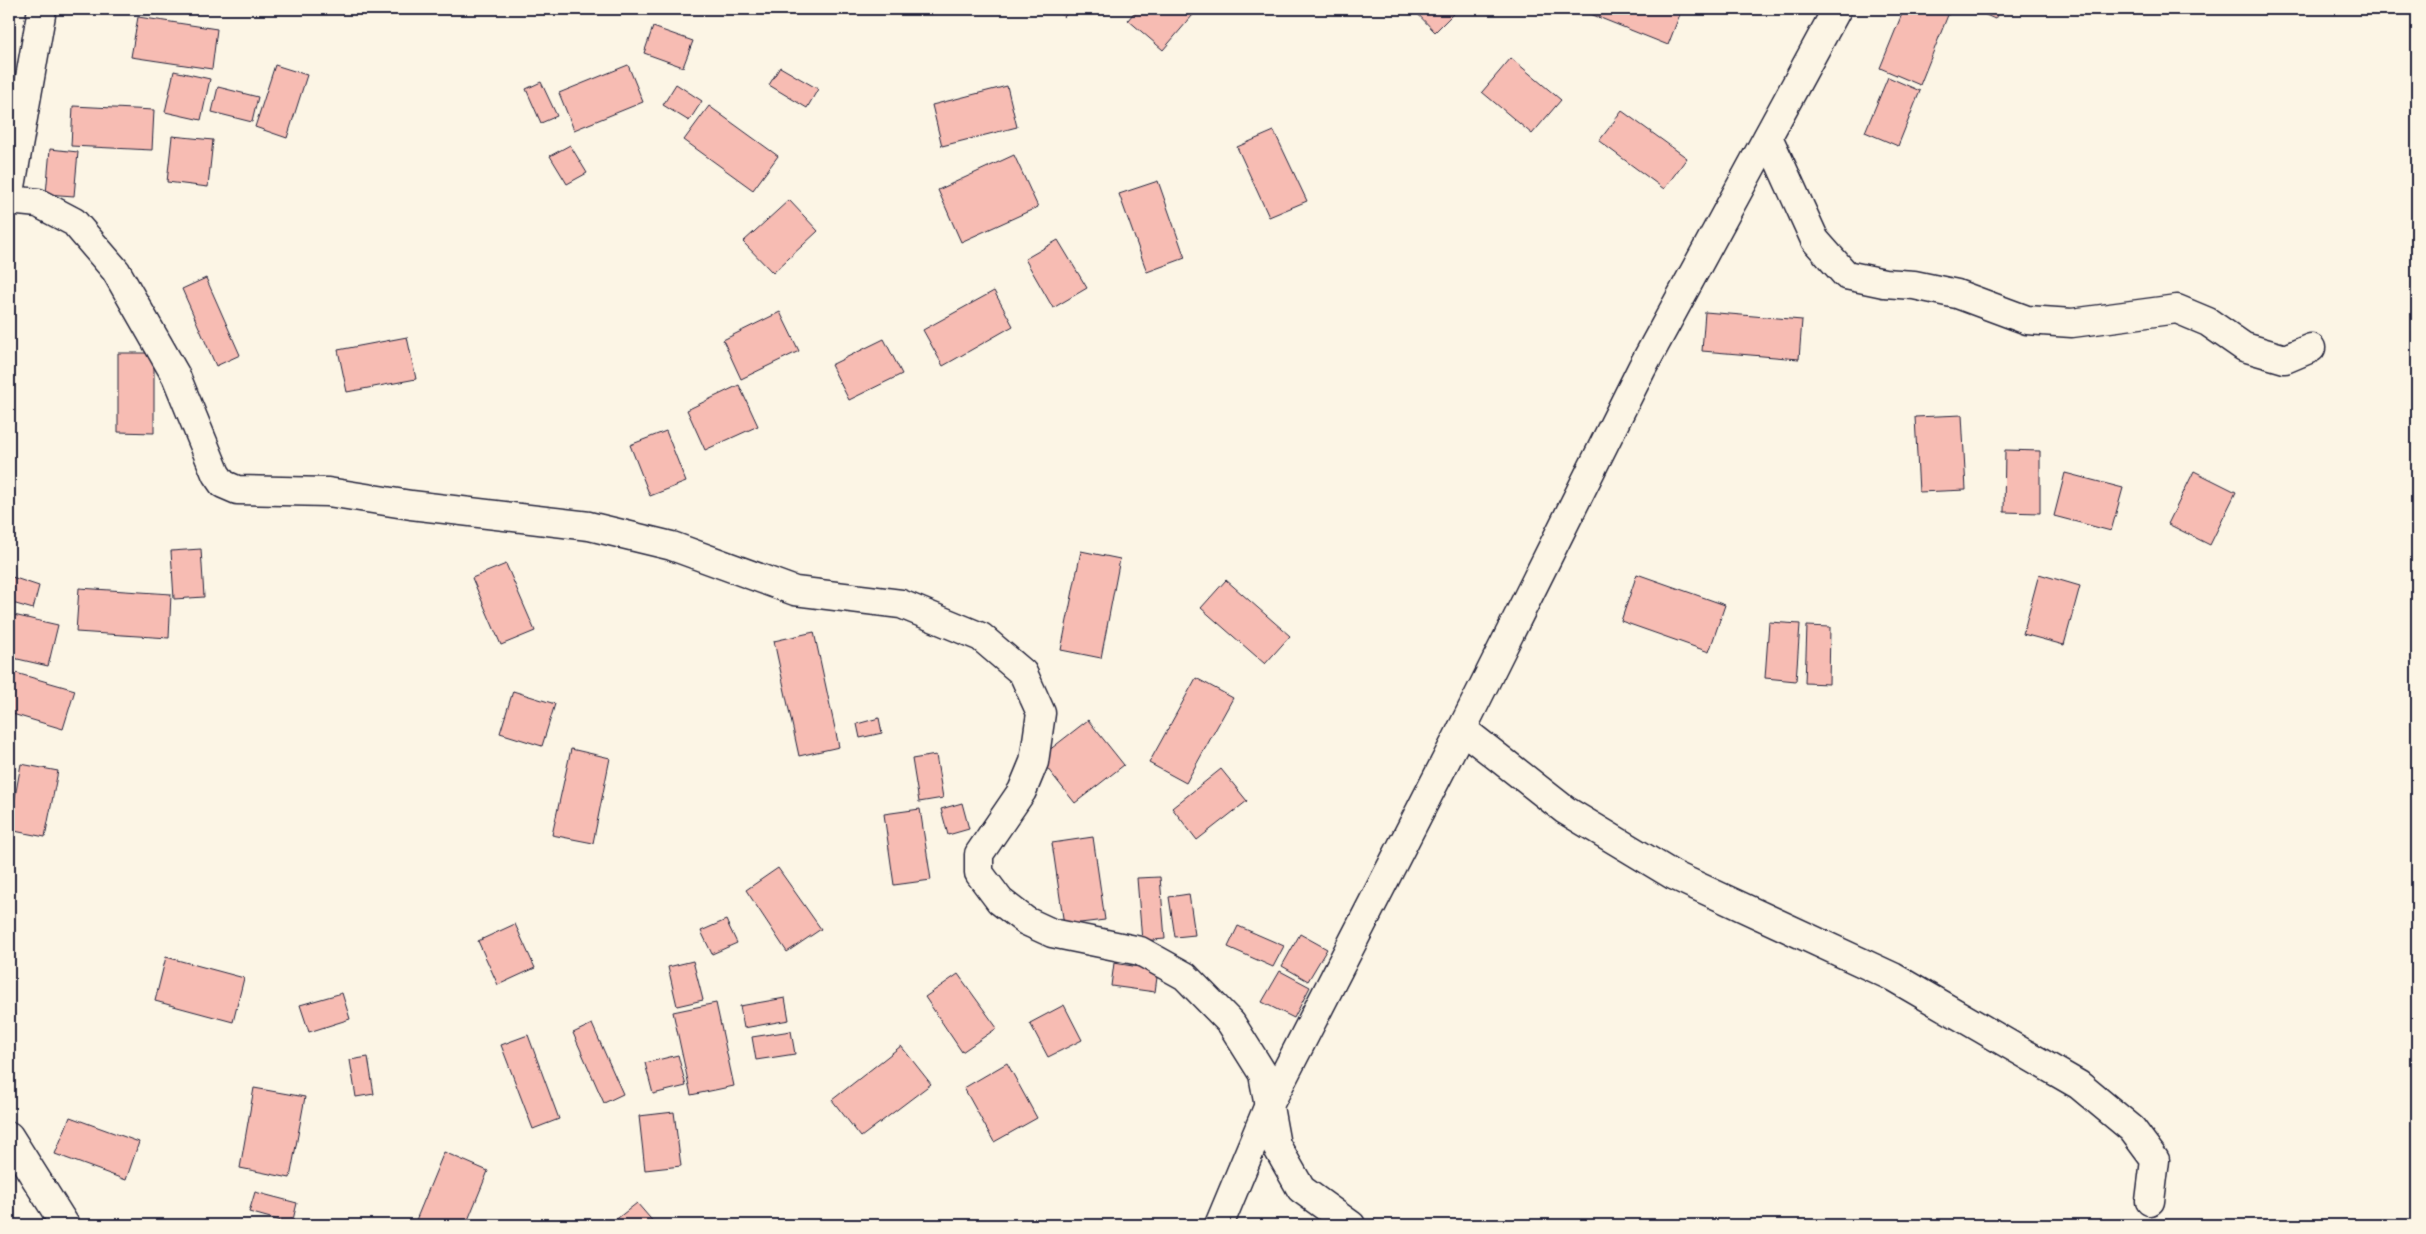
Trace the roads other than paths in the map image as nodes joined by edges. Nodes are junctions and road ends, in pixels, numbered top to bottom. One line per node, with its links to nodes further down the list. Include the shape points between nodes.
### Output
1 (42, 9): 4 (street)
2 (1837, 9): 3 (street)
3 (1768, 137): 5 (street, via 1814,240 1846,275 1957,294 2027,320 2072,323 2177,309 2208,322 2252,350 2285,359); 6 (street, via 1642,368)
4 (9, 199): 7 (street, via 38,203 74,222 116,272 176,376 216,474 224,484 237,490 328,492 589,526 672,546 795,591 901,604 980,637 1023,673 1041,713 1034,762 1022,791 979,854 979,873 1000,901 1026,921 1052,933 1140,951 1185,976 1231,1023 1262,1074)
5 (2311, 348)
6 (1462, 730): 7 (street); 9 (street, via 1565,810 1673,875 1893,977 2079,1085 2132,1129 2155,1160)
7 (1269, 1105): 11 (street); 12 (street, via 1276,1145 1301,1189)
8 (9, 1136): 10 (street)
9 (2150, 1201)
10 (65, 1225)
11 (1220, 1225)
12 (1351, 1225)

